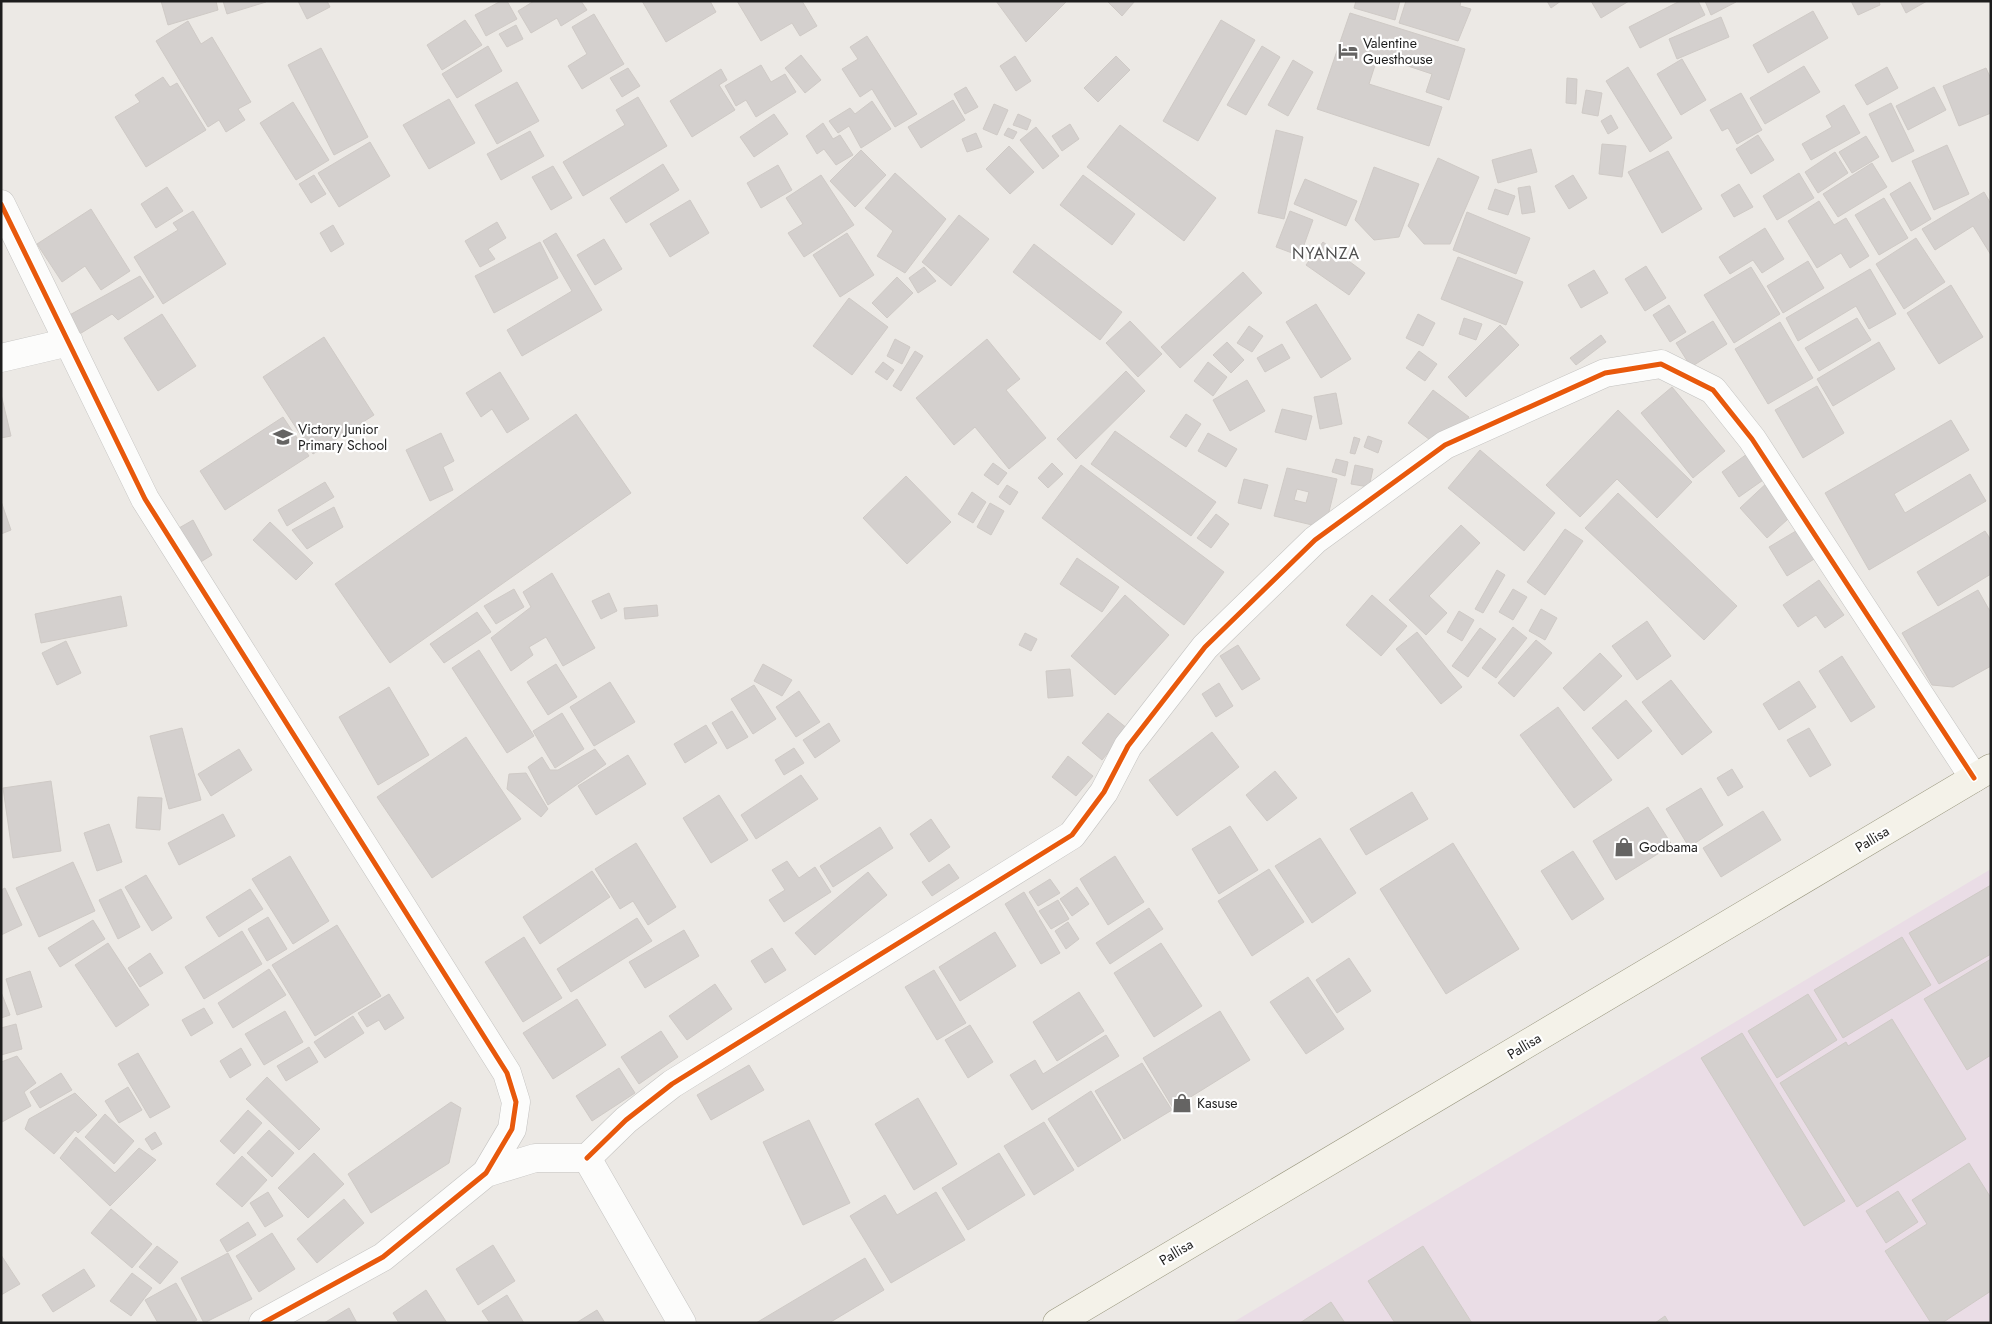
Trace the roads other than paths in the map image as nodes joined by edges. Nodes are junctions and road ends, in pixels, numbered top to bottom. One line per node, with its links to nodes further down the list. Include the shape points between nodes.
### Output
1 (1, 204): 2 (street)
2 (68, 342): 3 (street); 6 (street, via 145,499 507,1072 516,1102 512,1129)
3 (1, 358)
4 (1982, 773): 5 (street, via 1752,439 1713,390 1660,364 1605,373 1445,445 1315,540 1204,647 1128,746 1104,792 1072,835 672,1084 626,1120); 9 (main road, Pallisa)
5 (587, 1158): 6 (street, via 535,1158); 8 (street)
6 (486, 1173): 7 (street, via 383,1257)
7 (263, 1323)
8 (682, 1323)
9 (1057, 1323)

